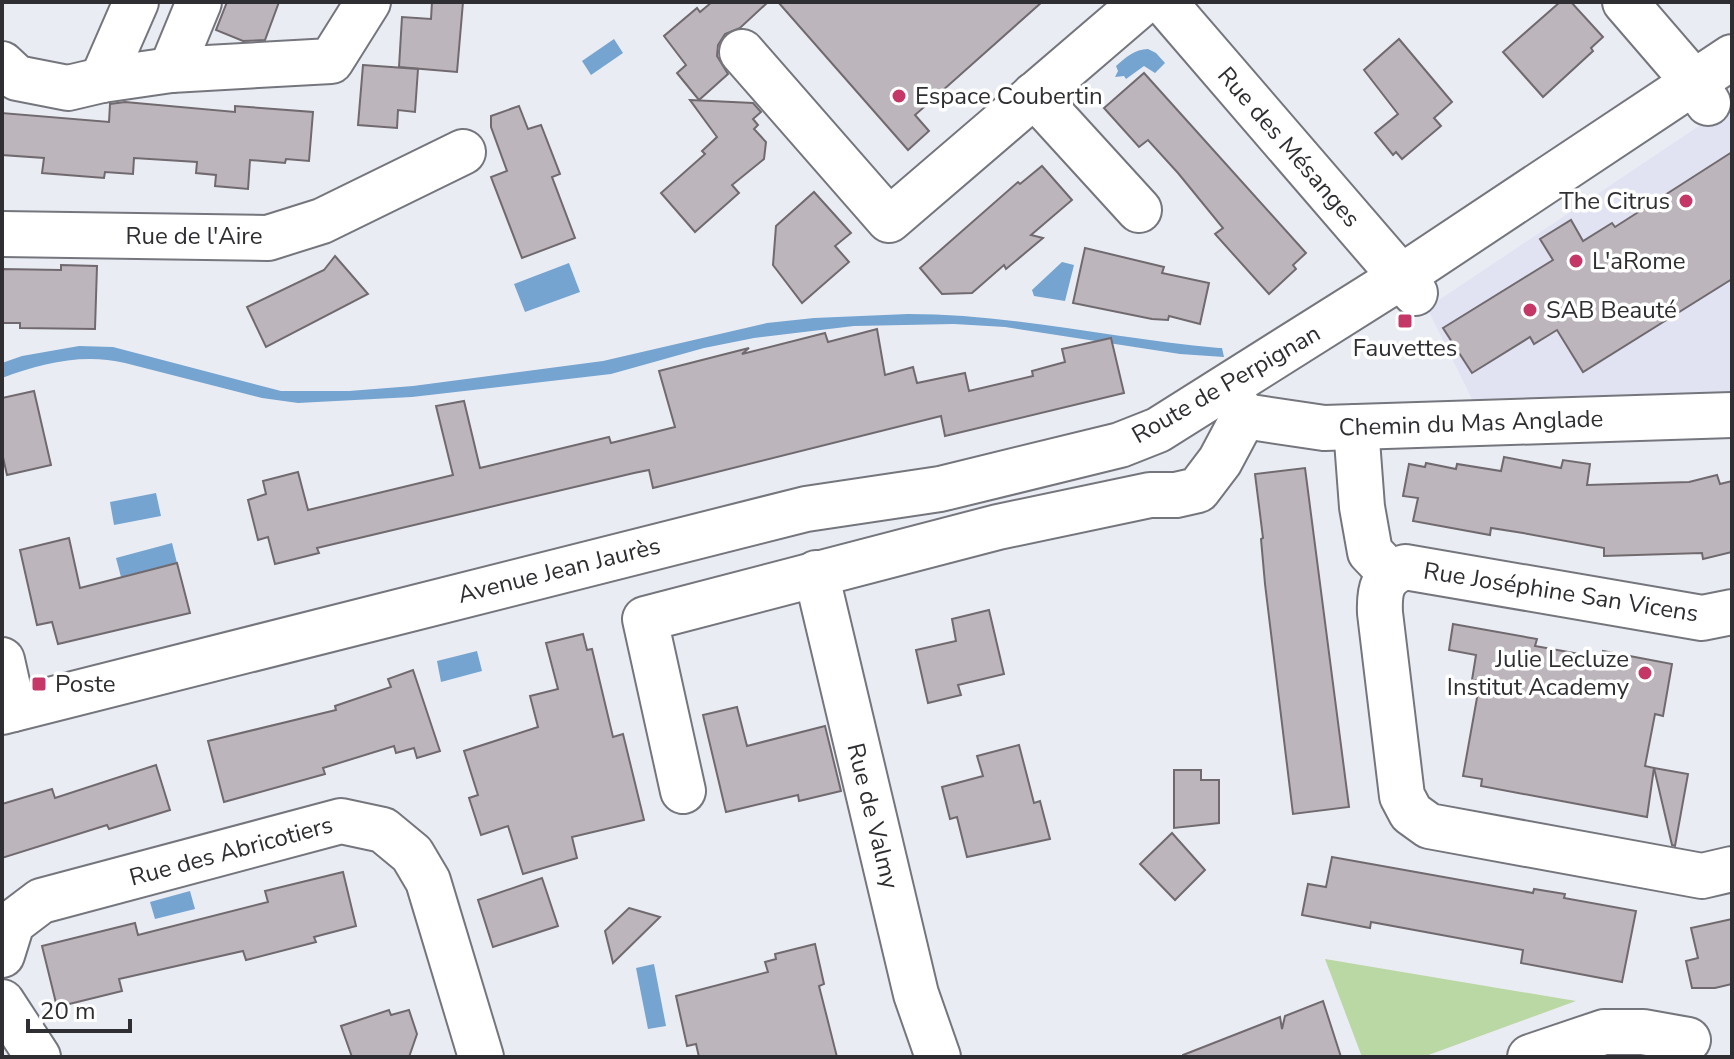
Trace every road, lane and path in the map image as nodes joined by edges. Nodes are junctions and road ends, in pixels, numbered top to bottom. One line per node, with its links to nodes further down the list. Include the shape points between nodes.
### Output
1 (136, 2): 11 (street)
2 (199, 2): 10 (street)
3 (368, 2): 10 (street, via 331,61)
4 (1143, 2): 13 (street)
5 (1164, 2): 17 (street, Rue des Mésanges)
6 (1625, 2): 12 (street)
7 (742, 52): 13 (street, via 889,220)
8 (1732, 57): 12 (street, Route de Perpignan)
9 (2, 64): 11 (street, via 17,78 68,88)
10 (171, 70): 11 (street)
11 (102, 80)
12 (1711, 90): 17 (street, Route de Perpignan)
13 (1034, 95): 15 (street)
14 (463, 152): 16 (street, Rue de l'Aire, via 322,221 268,238)
15 (1139, 210)
16 (2, 234)
17 (1408, 285): 18 (street, Route de Perpignan)
18 (1235, 402): 20 (street, Chemin du Mas Anglade, via 1324,428); 21 (street, Route de Perpignan); 22 (street, via 1220,461 1198,490 1028,520)
19 (1732, 415): 20 (street, Chemin du Mas Anglade)
20 (1356, 427): 23 (street, Rue Joséphine San Vicens, via 1370,552)
21 (1120, 445): 26 (street, Avenue Jean Jaurès, via 940,489 806,509)
22 (816, 573): 27 (street, via 645,619); 34 (street, Rue de Valmy, via 916,994)
23 (1390, 573): 24 (street, Rue Joséphine San Vicens, via 1405,567 1702,618); 28 (street, Rue Joséphine San Vicens, via 1380,593 1380,613 1402,796 1411,813 1429,826 1673,871 1702,876)
24 (1732, 612)
25 (2, 660): 26 (street)
26 (8, 710)
27 (683, 791)
28 (1732, 869)
29 (2, 955): 33 (street, Rue des Abricotiers, via 12,923 41,901 341,821 383,830 412,854 428,881)
30 (2, 1002): 32 (street)
31 (1688, 1040): 35 (street, via 1604,1032)
32 (38, 1057)
33 (481, 1057)
34 (938, 1057)
35 (1530, 1057)

